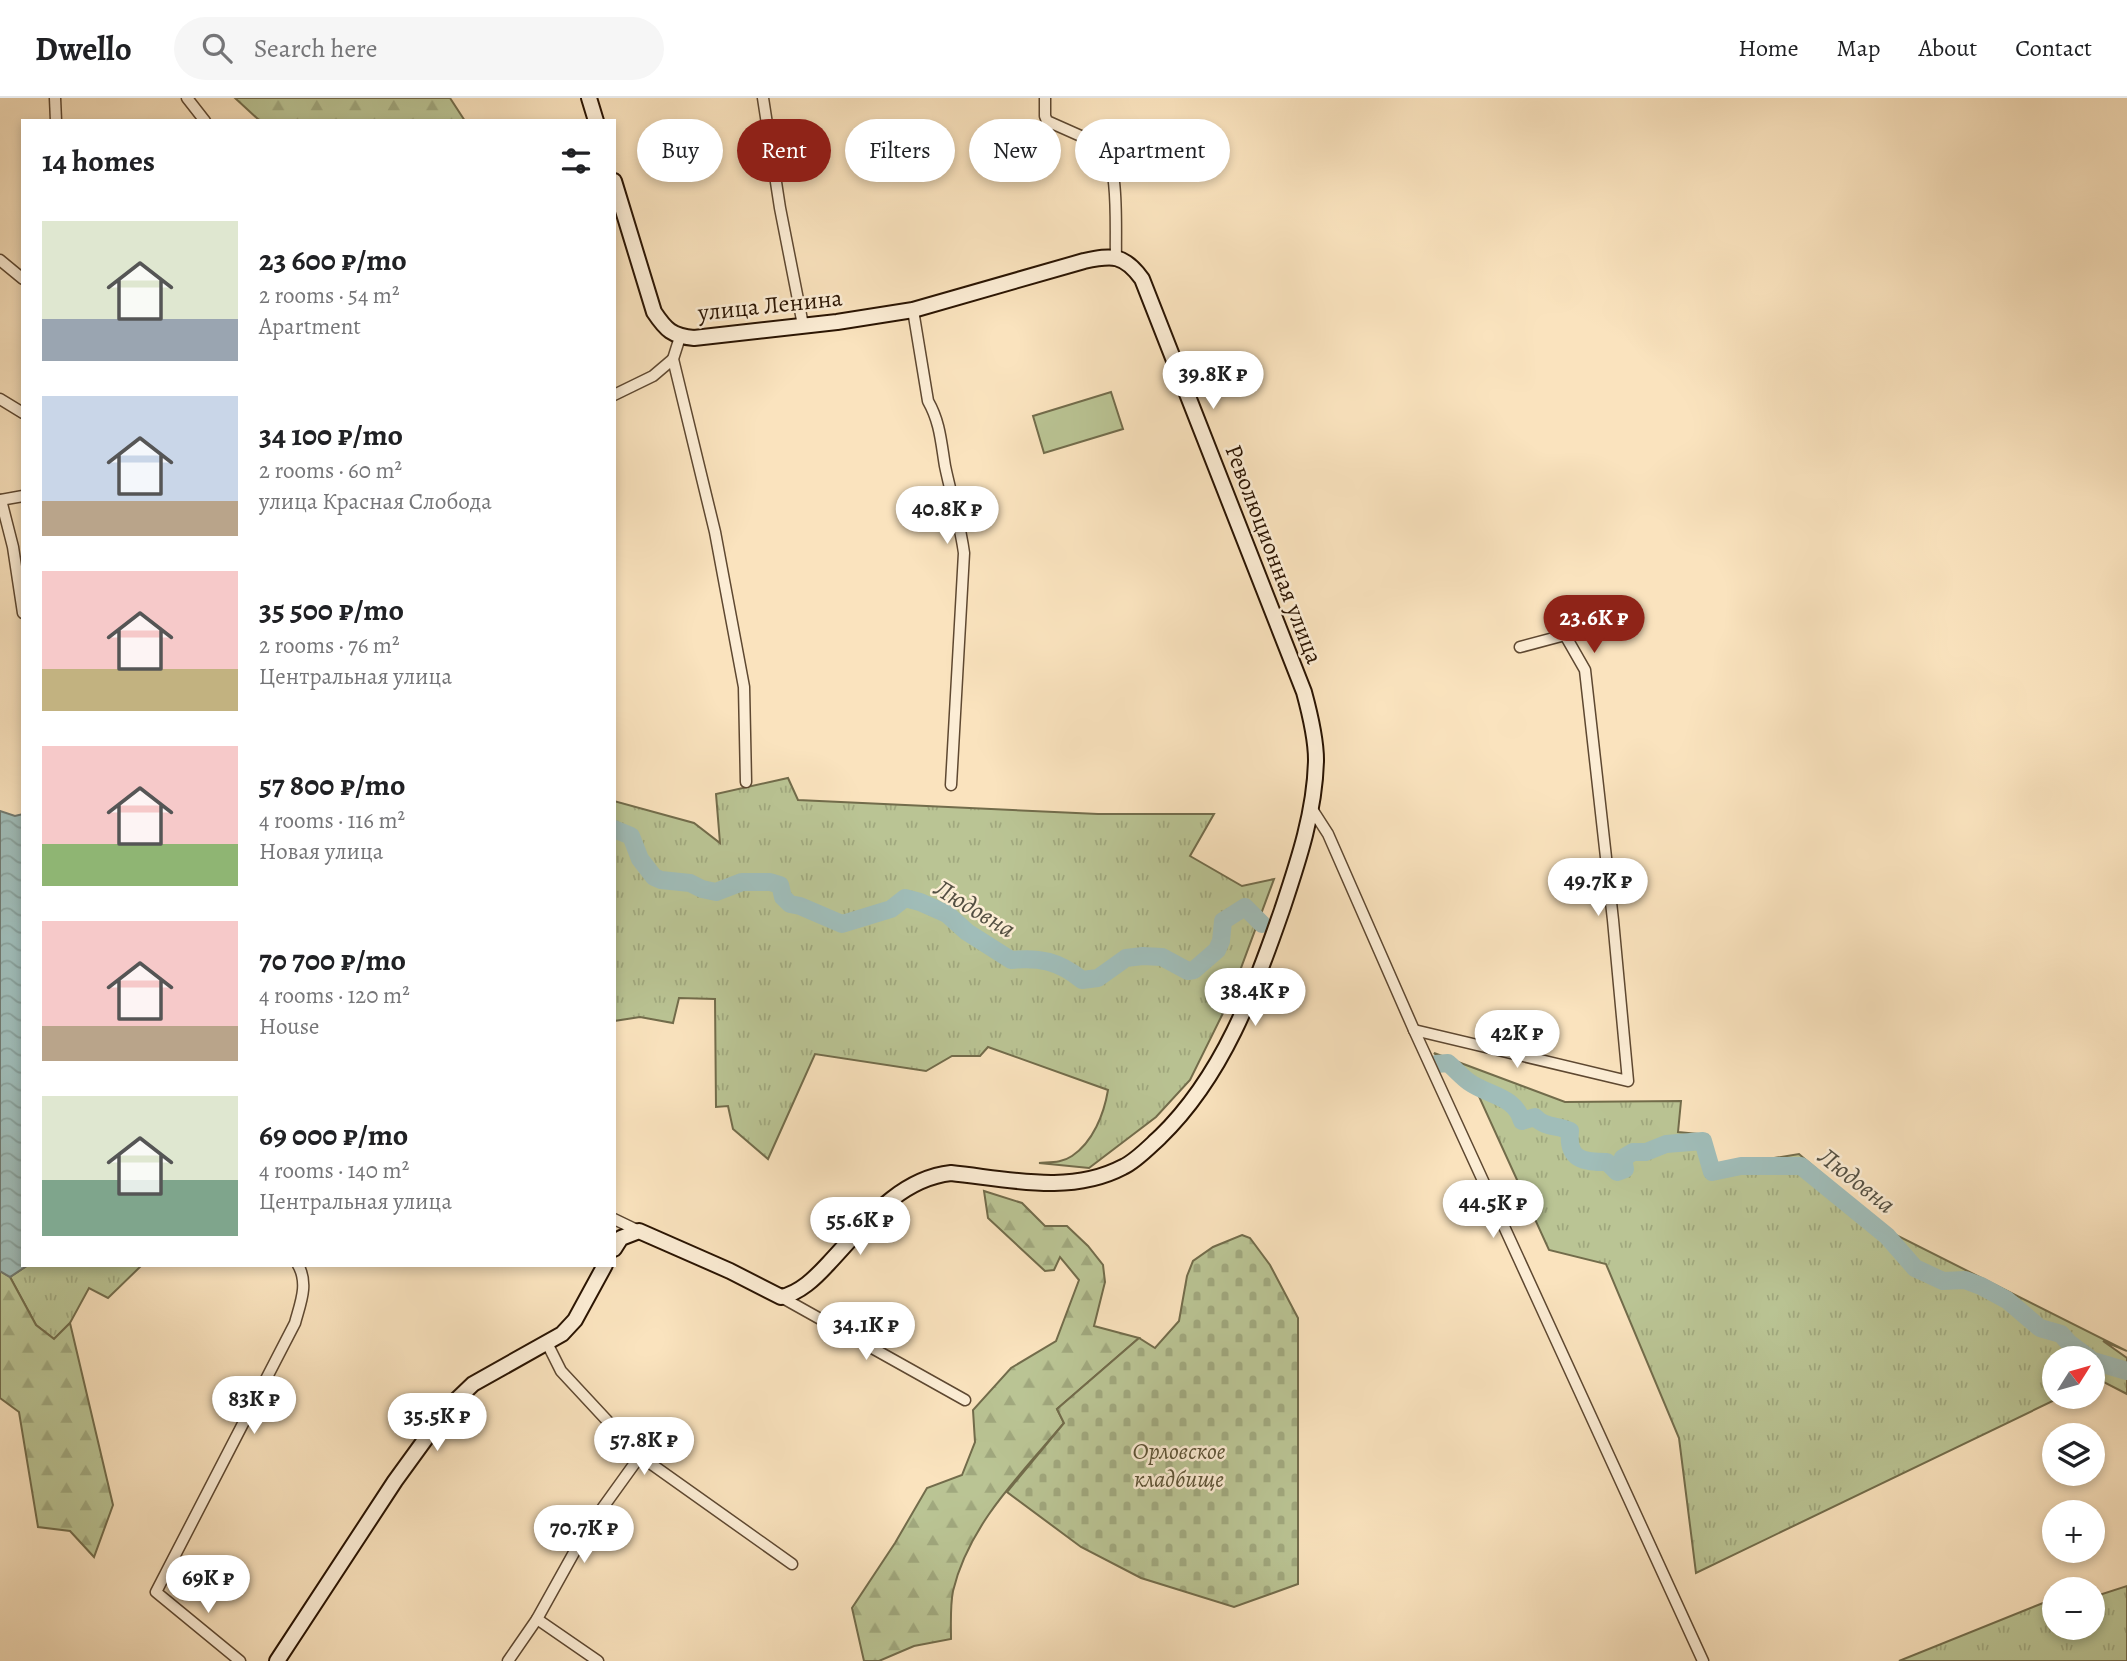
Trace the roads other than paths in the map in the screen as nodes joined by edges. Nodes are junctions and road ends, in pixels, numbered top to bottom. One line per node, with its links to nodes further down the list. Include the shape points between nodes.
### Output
1 (55, 98): 6 (street)
2 (187, 98): 7 (street)
3 (589, 98): 8 (main road)
4 (763, 98): 14 (street)
5 (1045, 98): 10 (street, via 1047,121 1106,149 1112,173)
6 (56, 119)
7 (203, 119)
8 (595, 119)
9 (616, 188): 15 (main road, улица Ленина, via 654,312 664,328)
10 (1116, 257): 13 (main road, via 1084,261); 26 (main road, Революционная улица, via 1142,279 1304,692 1316,760)
11 (0, 260): 12 (street)
12 (21, 277)
13 (913, 310): 14 (main road, улица Ленина); 25 (street, via 928,401 942,437 964,553)
14 (803, 325): 15 (main road, улица Ленина)
15 (680, 337): 16 (street)
16 (673, 359): 17 (street, via 653,376); 24 (street, via 715,532 744,687)
17 (616, 394)
18 (0, 399): 19 (street)
19 (21, 412)
20 (21, 496): 21 (street)
21 (1, 500): 22 (street)
22 (21, 600)
23 (1520, 647): 27 (street, via 1565,635 1585,670 1628,1081)
24 (746, 782)
25 (951, 785)
26 (1310, 806): 27 (street, via 1328,834); 33 (main road, Революционная улица, via 1291,883 1243,1012 1194,1099 1152,1144 1125,1167 1096,1178 1058,1184 935,1175 889,1201 821,1272 800,1290)
27 (1413, 1030): 43 (street)
28 (616, 1220): 29 (street)
29 (639, 1231): 30 (main road, via 621,1238); 33 (main road)
30 (616, 1246)
31 (303, 1267): 39 (street, via 304,1290 295,1323 156,1592)
32 (604, 1267): 34 (main road, via 575,1320)
33 (780, 1297): 35 (street)
34 (547, 1342): 36 (street, via 561,1371); 40 (main road, via 473,1384 448,1408)
35 (965, 1400)
36 (640, 1456): 37 (street); 38 (street, via 586,1531)
37 (792, 1564)
38 (537, 1619): 41 (street); 42 (street)
39 (240, 1661)
40 (277, 1661)
41 (508, 1661)
42 (598, 1661)
43 (1703, 1661)

